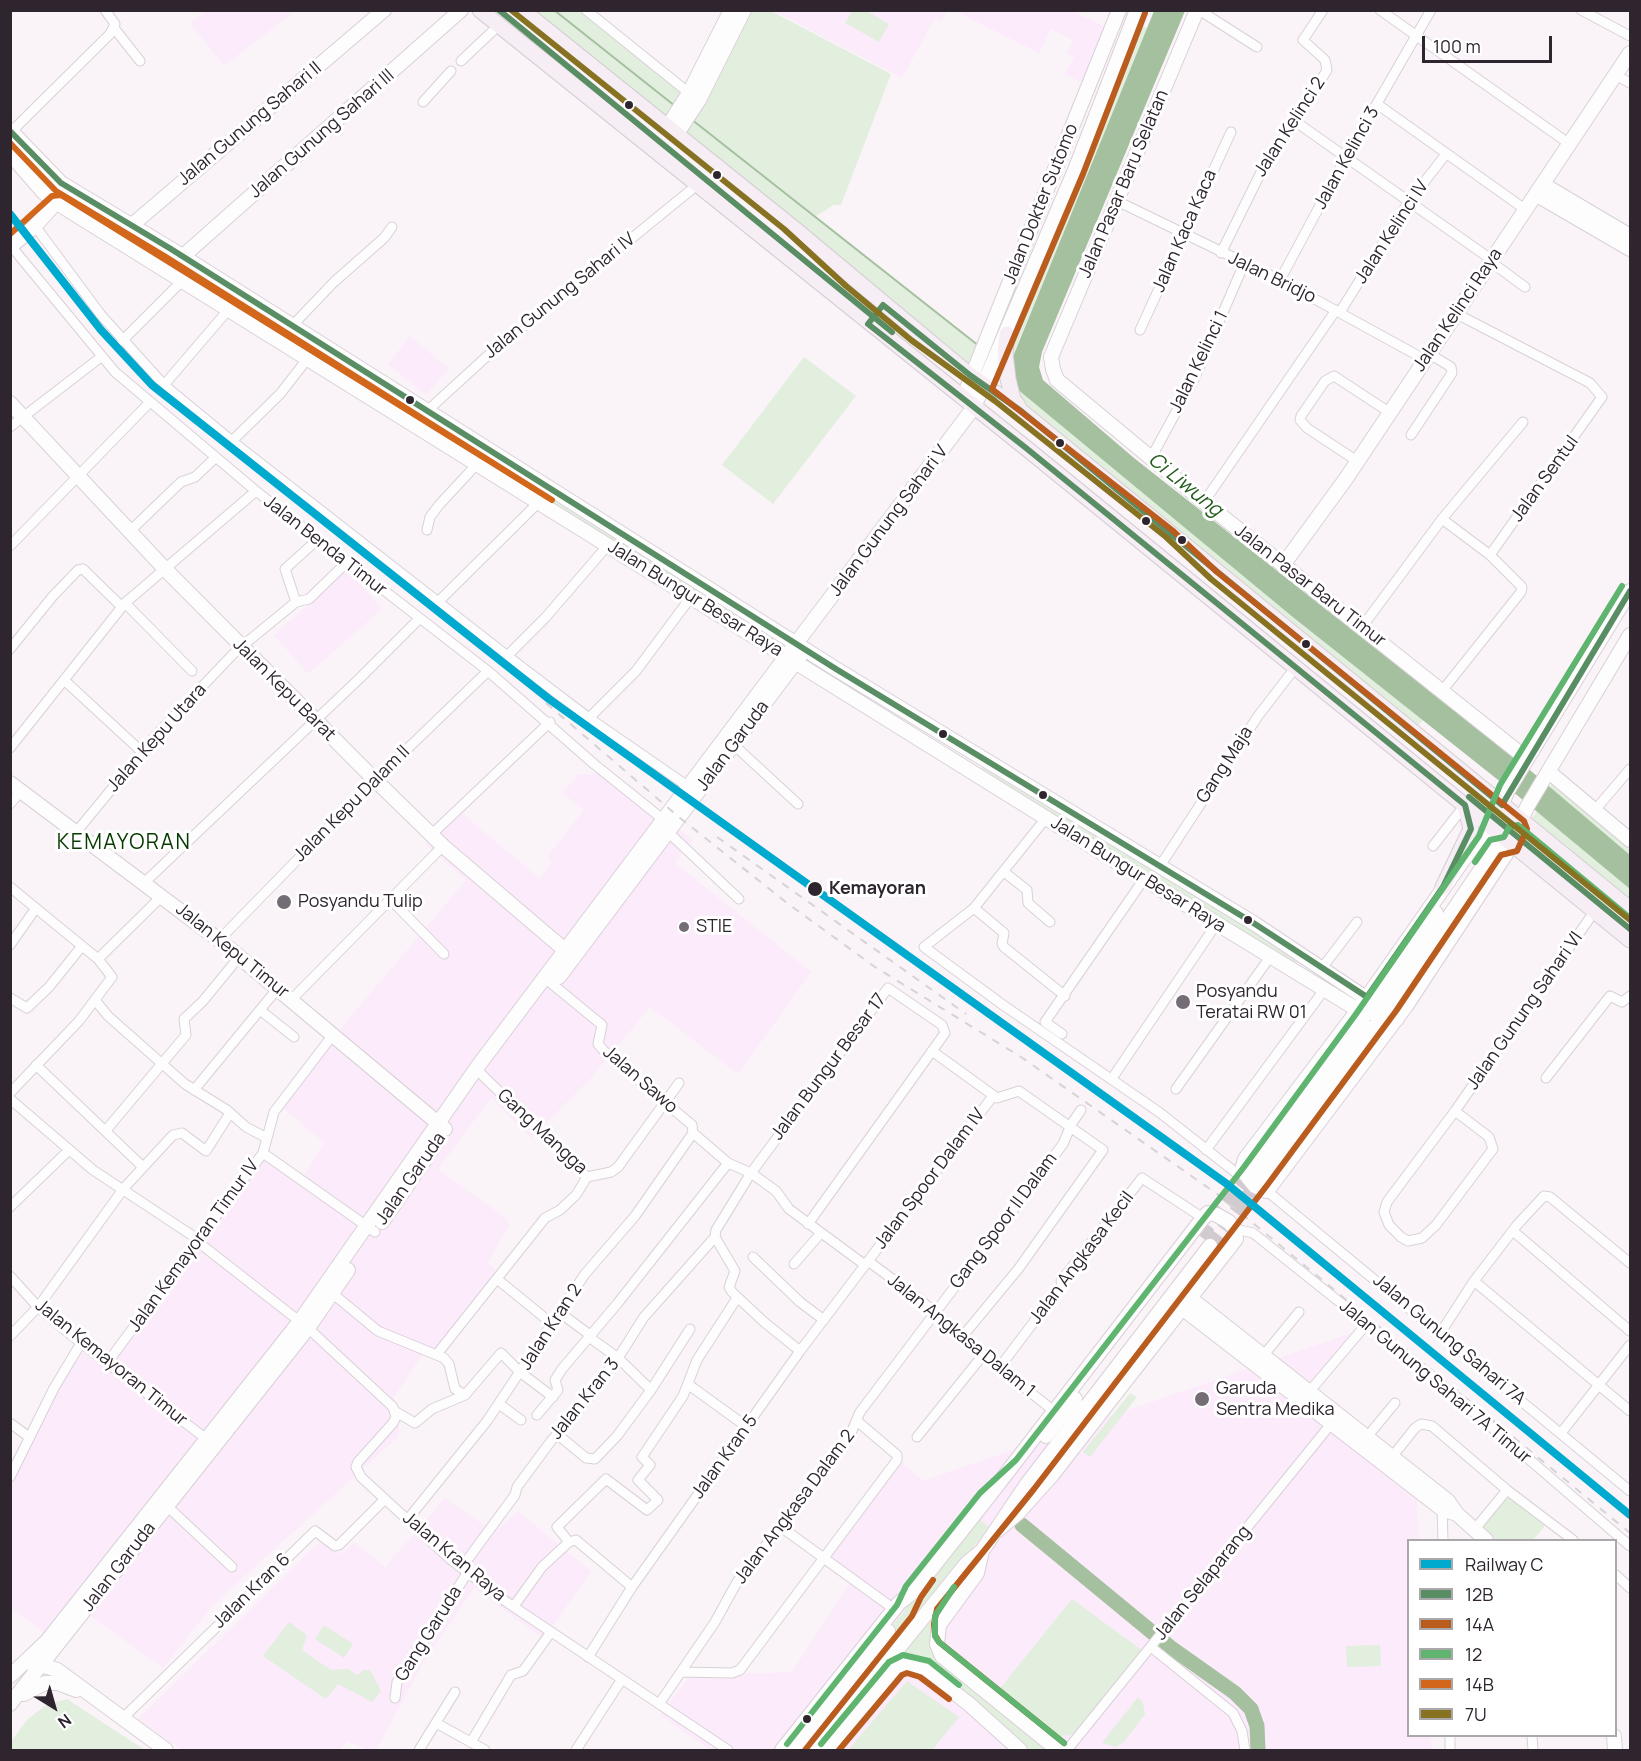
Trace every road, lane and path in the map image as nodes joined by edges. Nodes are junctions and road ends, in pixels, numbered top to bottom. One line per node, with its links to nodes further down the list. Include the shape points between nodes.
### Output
1 (384, 10): 46 (main road, Jalan Gunung Sahari II)
2 (461, 10): 55 (main road, Jalan Gunung Sahari III)
3 (480, 10): 16 (main road)
4 (522, 10): 31 (main road)
5 (586, 10): 27 (street)
6 (730, 10): 27 (main road)
7 (744, 10): 27 (main road)
8 (1119, 10): 59 (main road, Jalan Dokter Sutomo)
9 (1137, 10): 61 (main road, Jalan Dokter Sutomo)
10 (1198, 10): 20 (street); 41 (main road, Jalan Pasar Baru Selatan)
11 (1323, 10): 30 (street, Jalan Kelinci 2, via 1303,40 1325,60 1327,70)
12 (1380, 10): 18 (street)
13 (1431, 10): 18 (street, Jalan Kelinci 3)
14 (1581, 10): 19 (street)
15 (106, 12): 17 (street, via 114,21)
16 (499, 25): 23 (street); 38 (main road)
17 (114, 28): 22 (street); 32 (street)
18 (1419, 35): 29 (street, Jalan Kelinci 3); 34 (street)
19 (1630, 36)
20 (1257, 48)
21 (1630, 53): 25 (main road, Jalan Kelinci Raya)
22 (140, 61)
23 (461, 61)
24 (451, 71): 28 (street)
25 (1616, 75): 26 (street); 34 (main road, Jalan Kelinci Raya)
26 (1630, 83)
27 (689, 101): 31 (main road)
28 (423, 102)
29 (1377, 104): 36 (street); 37 (street, Jalan Kelinci 3)
30 (1296, 122): 37 (street); 54 (street, Jalan Kelinci 2, via 1269,156)
31 (674, 127): 64 (main road)
32 (11, 131): 39 (main road, Jalan Bungur Besar Raya, via 49,174)
33 (1231, 132): 49 (street, Jalan Kaca Kaca)
34 (1571, 145): 40 (main road, Jalan Kelinci Raya)
35 (10, 154): 42 (main road, Jalan Bungur Besar Raya)
36 (1446, 154): 43 (street, Jalan Kelinci IV); 44 (street)
37 (1346, 157): 43 (street); 60 (street, Jalan Kelinci 3)
38 (697, 185): 68 (main road); 83 (street, Jalan Gunung Sahari IV, via 485,358)
39 (68, 187): 42 (main road); 46 (main road, Jalan Bungur Besar Raya)
40 (1540, 190): 44 (main road, Jalan Kelinci Raya); 45 (main road)
41 (1117, 201): 49 (street, Jalan Bridjo); 75 (main road, Jalan Pasar Baru Selatan)
42 (57, 203): 47 (main road); 51 (main road, Jalan Bungur Besar Raya)
43 (1408, 203): 56 (street); 66 (street, Jalan Kelinci IV)
44 (1526, 210): 56 (main road, Jalan Kelinci Raya)
45 (1594, 221): 50 (main road); 53 (main road)
46 (131, 224): 51 (main road, Jalan Gunung Sahari II); 55 (main road, Jalan Bungur Besar Raya)
47 (35, 226): 52 (main road); 72 (street)
48 (392, 227): 69 (street)
49 (1183, 233): 54 (street, Jalan Bridjo); 70 (street, Jalan Kaca Kaca, via 1183,241)
50 (1630, 236)
51 (118, 240): 58 (main road, Jalan Bungur Besar Raya)
52 (11, 246): 74 (street, Jalan Benda Timur)
53 (1630, 249)
54 (1221, 253): 57 (street, Jalan Bridjo)
55 (178, 254): 58 (main road); 63 (main road, via 181,272); 69 (main road, Jalan Bungur Besar Raya)
56 (1491, 261): 62 (street); 67 (main road, Jalan Kelinci Raya)
57 (1244, 264): 60 (street, Jalan Bridjo); 92 (street, Jalan Kelinci 1, via 1195,377)
58 (171, 275): 63 (main road, Jalan Bungur Besar Raya); 72 (street)
59 (1012, 276): 61 (main road); 77 (main road, Jalan Dokter Sutomo)
60 (1280, 279): 66 (street, Jalan Bridjo)
61 (1028, 283): 71 (main road, Jalan Dokter Sutomo)
62 (1525, 287)
63 (200, 292): 65 (main road, Jalan Bungur Besar Raya)
64 (884, 305): 68 (main road); 77 (main road)
65 (229, 309): 76 (main road, Jalan Bungur Besar Raya); 78 (street)
66 (1338, 311): 73 (street, Jalan Bridjo); 98 (street, Jalan Kelinci IV)
67 (1455, 313): 73 (main road, Jalan Kelinci Raya); 105 (street, Jalan Sentul, via 1590,383 1602,397)
68 (868, 324): 81 (main road)
69 (292, 326): 83 (main road, Jalan Bungur Besar Raya)
70 (1140, 330)
71 (1006, 337): 79 (main road, Jalan Dokter Sutomo); 84 (main road, via 1008,379)
72 (122, 341): 78 (street)
73 (1426, 356): 85 (main road, Jalan Kelinci Raya); 89 (street, Jalan Bridjo, via 1451,368 1452,373)
74 (101, 357): 80 (street, Jalan Benda Timur); 86 (street)
75 (1052, 357): 92 (main road, Jalan Pasar Baru Timur, via 1058,380)
76 (308, 358): 90 (street, via 280,394); 94 (main road, Jalan Bungur Besar Raya)
77 (971, 376): 79 (main road); 81 (main road, Jalan Dokter Sutomo)
78 (164, 385): 90 (street)
79 (985, 385): 81 (main road, Jalan Dokter Sutomo); 84 (main road)
80 (150, 402): 91 (street, Jalan Benda Timur); 95 (street)
81 (969, 402): 120 (main road, Jalan Gunung Sahari V); 126 (main road)
82 (10, 403): 86 (main road, Jalan Kepu Barat)
83 (427, 411): 110 (main road, Jalan Bungur Besar Raya)
84 (1021, 411): 150 (main road)
85 (1389, 412): 93 (main road, Jalan Kelinci Raya); 93 (street, via 1334,376 1325,381 1301,416 1307,428)
86 (22, 417): 88 (street); 95 (main road, Jalan Kepu Barat)
87 (1522, 422): 99 (street)
88 (10, 427)
89 (1411, 435)
90 (232, 441): 112 (street)
91 (215, 458): 96 (street, Jalan Benda Timur); 101 (street, via 195,477 182,482)
92 (1151, 458): 98 (main road, Jalan Pasar Baru Timur)
93 (1357, 461): 107 (main road, Jalan Kelinci Raya)
94 (477, 464): 97 (main road, Jalan Bungur Besar Raya); 100 (street, via 430,517)
95 (79, 476): 101 (main road, Jalan Kepu Barat); 104 (street)
96 (256, 491): 102 (street, Jalan Benda Timur); 108 (street)
97 (539, 502): 103 (main road, Jalan Bungur Besar Raya); 112 (street)
98 (1204, 502): 107 (main road, Jalan Pasar Baru Timur)
99 (1442, 519): 105 (street); 118 (street)
100 (427, 530)
101 (130, 531): 108 (main road, Jalan Kepu Barat)
102 (317, 540): 106 (street, Jalan Benda Timur); 113 (street, via 286,568)
103 (608, 545): 111 (main road, Jalan Bungur Besar Raya); 124 (street)
104 (10, 546)
105 (1490, 555): 133 (street, via 1520,583 1521,592)
106 (346, 563): 113 (street, Jalan Kepu Utara, via 309,599); 116 (street, Jalan Benda Timur)
107 (1283, 565): 118 (main road, Jalan Pasar Baru Timur)
108 (164, 568): 114 (street); 121 (main road, Jalan Kepu Barat)
109 (1630, 591): 117 (main road)
110 (721, 596): 115 (main road); 120 (main road, Jalan Bungur Besar Raya)
111 (691, 597): 115 (main road, Jalan Bungur Besar Raya); 135 (street, via 636,671)
112 (439, 601): 124 (street)
113 (296, 602): 121 (street, Jalan Kepu Utara)
114 (124, 605): 122 (street, via 83,569 78,570); 127 (street); 130 (street)
115 (711, 609): 125 (main road, Jalan Bungur Besar Raya)
116 (419, 619): 128 (street, Jalan Benda Timur); 136 (street)
117 (1612, 623): 123 (main road, via 1615,631 1605,652 1614,659); 131 (main road)
118 (1362, 627): 133 (main road, Jalan Pasar Baru Timur)
119 (1630, 635): 123 (main road)
120 (801, 642): 125 (main road, Jalan Garuda); 132 (main road, Jalan Bungur Besar Raya)
121 (241, 648): 136 (main road, Jalan Kepu Barat); 140 (street, Jalan Kepu Utara)
122 (10, 649)
123 (1619, 655): 129 (main road)
124 (507, 656): 135 (street)
125 (791, 659): 134 (main road, Jalan Bungur Besar Raya); 138 (main road, Jalan Garuda); 146 (main road, Jalan Garuda)
126 (1295, 668): 149 (main road); 162 (street, Gang Maja, via 1258,716)
127 (192, 671)
128 (488, 671): 137 (street, Jalan Benda Timur); 144 (street, Jalan Kepu Dalam II)
129 (1606, 675): 131 (main road, via 1606,669 1599,663); 143 (main road)
130 (64, 680): 139 (street); 140 (street)
131 (1576, 682): 141 (main road)
132 (869, 688): 134 (main road); 162 (main road, Jalan Bungur Besar Raya)
133 (1442, 691): 141 (main road, Jalan Pasar Baru Timur)
134 (861, 703): 152 (main road, Jalan Bungur Besar Raya)
135 (588, 718): 146 (street)
136 (315, 721): 144 (main road, Jalan Kepu Barat); 165 (street)
137 (550, 722): 154 (street, Jalan Benda Timur); 157 (street)
138 (734, 745): 148 (street); 154 (main road, Jalan Garuda)
139 (10, 748)
140 (142, 752): 156 (street, Jalan Kepu Utara)
141 (1526, 761): 150 (main road)
142 (1630, 769): 151 (street)
143 (1547, 776): 151 (main road); 153 (main road)
144 (375, 780): 157 (main road, Jalan Kepu Barat); 178 (street, Jalan Kepu Dalam II)
145 (16, 787): 147 (street); 156 (main road, Jalan Kepu Timur)
146 (689, 787): 154 (main road, Jalan Garuda)
147 (10, 804)
148 (798, 804)
149 (1465, 805): 155 (main road); 161 (street); 167 (main road, via 1471,829)
150 (1502, 805): 153 (main road); 155 (main road)
151 (1595, 810): 158 (main road)
152 (1046, 818): 163 (street); 164 (main road, Jalan Bungur Besar Raya)
153 (1521, 821): 159 (main road); 173 (main road)
154 (667, 827): 170 (street, Jalan Benda Timur); 183 (main road, Jalan Garuda)
155 (1490, 830): 159 (main road); 167 (main road, via 1481,836); 198 (main road)
156 (77, 831): 165 (main road, Jalan Kepu Timur)
157 (431, 835): 160 (main road, Jalan Kepu Barat)
158 (1629, 835)
159 (1510, 844): 174 (main road); 198 (main road, via 1496,847); 201 (main road)
160 (443, 846): 169 (street); 183 (main road, Jalan Kepu Barat)
161 (1433, 846)
162 (1160, 866): 186 (main road, Jalan Bungur Besar Raya)
163 (1004, 872): 172 (street); 175 (street, via 1027,890 1028,903)
164 (1144, 879): 177 (main road, Jalan Bungur Besar Raya); 193 (street)
165 (145, 882): 168 (main road, Jalan Kepu Timur)
166 (10, 887): 171 (street)
167 (1443, 887): 198 (main road)
168 (162, 896): 178 (main road, Jalan Kepu Timur); 187 (street)
169 (390, 899): 182 (street); 195 (street)
170 (739, 899)
171 (36, 908): 180 (street); 181 (street)
172 (974, 908): 193 (street, via 1004,933 1004,947); 226 (street, via 924,947 1159,1112)
173 (1630, 909)
174 (1594, 912): 179 (main road); 219 (street, Jalan Gunung Sahari VI)
175 (1050, 922)
176 (1357, 922): 188 (street)
177 (1217, 923): 185 (main road, Jalan Bungur Besar Raya); 209 (street)
178 (219, 940): 184 (main road, Jalan Kepu Timur)
179 (1630, 940)
180 (10, 945)
181 (82, 946): 187 (street); 196 (street, via 27,1008)
182 (444, 954)
183 (570, 955): 190 (main road, Jalan Garuda)
184 (239, 957): 191 (main road, Jalan Kepu Timur); 206 (street, via 184,1019 186,1035)
185 (1270, 957): 189 (main road, Jalan Bungur Besar Raya); 212 (street)
186 (1307, 958): 188 (main road, Jalan Bungur Besar Raya); 189 (main road)
187 (98, 959): 197 (street, via 113,975)
188 (1322, 968): 198 (main road, Jalan Bungur Besar Raya)
189 (1297, 973): 192 (main road, Jalan Bungur Besar Raya)
190 (550, 981): 208 (main road, Jalan Garuda); 217 (street, Jalan Sawo, via 602,1025 598,1044 604,1051)
191 (278, 988): 195 (main road, Jalan Kepu Timur); 199 (street)
192 (1324, 990): 200 (main road, Jalan Bungur Besar Raya); 226 (street)
193 (1065, 996): 202 (street, via 1045,1022)
194 (1630, 996): 210 (street, via 1622,1002 1611,996)
195 (292, 999): 203 (main road, Jalan Kepu Timur)
196 (11, 1000)
197 (95, 1000): 206 (street); 207 (street)
198 (1378, 1000): 200 (main road); 201 (main road, Jalan Bungur Besar Raya)
199 (260, 1010): 204 (street); 213 (street)
200 (1365, 1019): 201 (main road, Jalan Bungur Besar Raya, via 1368,1010); 233 (main road)
201 (1394, 1022): 233 (main road)
202 (1062, 1034)
203 (332, 1036): 221 (main road, Jalan Kepu Timur); 225 (street, Jalan Kemayoran Timur IV, via 274,1112)
204 (294, 1037)
205 (933, 1051): 215 (street); 231 (street, Jalan Bungur Besar 17, via 945,1033 942,1025 888,988); 237 (street, Jalan Bungur Besar 17)
206 (160, 1064): 213 (street); 223 (street)
207 (36, 1065): 214 (street); 223 (street)
208 (479, 1072): 221 (main road, Jalan Garuda); 232 (street, Gang Mangga)
209 (1115, 1074)
210 (1546, 1078)
211 (679, 1083): 217 (street, Gang Mangga)
212 (1176, 1089)
213 (194, 1090): 220 (street)
214 (10, 1093)
215 (993, 1096): 222 (street, via 999,1098 1019,1091); 245 (street, Jalan Spoor Dalam IV)
216 (10, 1099): 227 (street)
217 (665, 1101): 224 (street, Jalan Sawo, via 692,1125); 232 (street, Gang Mangga, via 618,1167)
218 (1082, 1110): 222 (street, Gang Spoor II Dalam)
219 (1455, 1111): 219 (street, Jalan Gunung Sahari VI, via 1490,1137 1493,1149 1436,1226 1422,1238 1408,1241 1389,1225 1384,1212 1387,1202)
220 (230, 1113): 225 (street); 230 (street, via 206,1151 179,1133)
221 (442, 1126): 239 (main road, Jalan Garuda)
222 (1071, 1128): 257 (street, Gang Spoor II Dalam, via 1063,1144); 267 (street, via 1103,1150 1019,1268)
223 (107, 1130): 230 (street)
224 (693, 1133): 229 (street, Jalan Sawo); 255 (street, Jalan Kran 2, via 635,1216)
225 (265, 1137): 228 (street, Jalan Kemayoran Timur IV)
226 (1206, 1150): 233 (street, Jalan Gunung Sahari 7A, via 1235,1172)
227 (68, 1151): 234 (street); 235 (street)
228 (262, 1153): 239 (street); 243 (street, Jalan Kemayoran Timur IV)
229 (728, 1163): 231 (street, Jalan Sawo); 266 (street)
230 (143, 1167): 234 (street)
231 (751, 1173): 237 (street, Jalan Angkasa Dalam 1, via 779,1194 784,1205); 242 (street, Jalan Bungur Besar 17, via 722,1216)
232 (587, 1177): 249 (street, via 576,1195 546,1218)
233 (1255, 1178): 264 (street, Jalan Gunung Sahari 7A)
234 (124, 1188): 243 (street); 254 (street)
235 (10, 1207)
236 (1203, 1218): 238 (main road, via 1217,1215); 278 (street, Jalan Angkasa Kecil, via 1142,1178); 288 (main road)
237 (808, 1224): 241 (street, Jalan Angkasa Dalam 1)
238 (1235, 1229): 253 (main road, via 1236,1239); 319 (street, Jalan Gunung Sahari 7A Timur, via 1253,1233 1439,1382)
239 (371, 1230): 251 (main road, Jalan Garuda); 260 (main road, Jalan Garuda)
240 (1513, 1231): 246 (street, via 1541,1198 1550,1197); 250 (street); 263 (street)
241 (821, 1233): 245 (street, Jalan Angkasa Dalam 1); 247 (street)
242 (716, 1237): 252 (street, via 735,1270 729,1287); 275 (street, Jalan Kran 3, via 644,1317)
243 (199, 1241): 260 (street); 277 (street, Jalan Kemayoran Timur IV)
244 (753, 1257): 258 (street)
245 (867, 1263): 257 (street, Jalan Angkasa Dalam 1); 258 (street, Jalan Kran 5)
246 (1630, 1263)
247 (794, 1264)
248 (10, 1276): 254 (street, Jalan Kemayoran Timur)
249 (497, 1279): 259 (street); 272 (street)
250 (1474, 1281): 264 (street); 281 (street)
251 (332, 1293): 260 (main road, Jalan Garuda); 272 (street, via 378,1331)
252 (737, 1298): 271 (street); 276 (street)
253 (1186, 1303): 274 (main road); 292 (main road); 313 (main road, via 1052,1475)
254 (38, 1307): 265 (street); 268 (street, Jalan Kemayoran Timur)
255 (559, 1312): 259 (street, Jalan Kran 2); 266 (street)
256 (1299, 1312): 274 (street)
257 (935, 1313): 267 (street, Jalan Angkasa Dalam 1); 294 (street, Jalan Angkasa Dalam 2)
258 (824, 1320): 271 (street, Jalan Kran 5)
259 (551, 1323): 279 (street, Jalan Kran 2)
260 (304, 1324): 290 (street); 302 (main road, Jalan Garuda)
261 (1364, 1327): 283 (street)
262 (690, 1329): 270 (street)
263 (1630, 1331)
264 (1441, 1332): 297 (street, Jalan Gunung Sahari 7A)
265 (10, 1336)
266 (589, 1336): 275 (street); 285 (street, via 555,1377 558,1389)
267 (962, 1337): 273 (street, Jalan Angkasa Dalam 1)
268 (81, 1343): 277 (street, Jalan Kemayoran Timur); 299 (street)
269 (1630, 1345): 281 (street)
270 (679, 1348): 276 (street); 282 (street)
271 (800, 1351): 296 (street, Jalan Kran 5)
272 (437, 1354): 284 (street, via 449,1364 456,1389)
273 (983, 1355): 278 (street, Jalan Angkasa Dalam 1); 300 (street)
274 (1263, 1356): 283 (main road)
275 (618, 1358): 282 (street); 298 (street, Jalan Kran 3)
276 (697, 1360): 280 (street)
277 (107, 1363): 302 (street, Jalan Kemayoran Timur)
278 (999, 1368): 288 (street, Jalan Angkasa Dalam 1)
279 (521, 1373): 284 (street, via 501,1353); 285 (street); 287 (street, Jalan Kran 2)
280 (689, 1385): 296 (street); 318 (street, via 642,1457 650,1465 638,1480 658,1500 647,1510 606,1479 557,1527)
281 (1599, 1385): 289 (street); 297 (street)
282 (651, 1390): 298 (street, via 595,1459 586,1458)
283 (1309, 1392): 292 (main road)
284 (465, 1395): 290 (street, via 432,1409 415,1423)
285 (553, 1396): 291 (street)
286 (1395, 1403): 301 (street)
287 (499, 1404): 293 (street); 311 (street, Jalan Kran 2)
288 (1054, 1411): 307 (main road)
289 (1630, 1411)
290 (396, 1412): 308 (street, Jalan Kran Raya, via 393,1423 356,1467 361,1477)
291 (537, 1415)
292 (1335, 1419): 301 (main road); 309 (main road); 332 (street, Jalan Selaparang)
293 (521, 1420)
294 (856, 1421): 312 (street, Jalan Angkasa Dalam 2, via 848,1440); 322 (street, via 897,1455 897,1460)
295 (10, 1423): 299 (street)
296 (747, 1427): 326 (street, Jalan Kran 5)
297 (1561, 1433): 306 (street, Jalan Gunung Sahari 7A)
298 (557, 1434): 324 (street, Jalan Kran 3)
299 (29, 1437): 304 (street)
300 (917, 1437)
301 (1367, 1437): 303 (main road)
302 (210, 1443): 310 (main road, Jalan Garuda); 321 (main road, Jalan Garuda)
303 (1392, 1457): 305 (street, via 1415,1428 1426,1424); 309 (main road)
304 (10, 1477)
305 (1507, 1490): 314 (street); 317 (street)
306 (1630, 1491)
307 (989, 1496): 313 (main road, via 1023,1466 1205,1241); 328 (main road)
308 (385, 1499): 311 (street, Jalan Kran Raya); 349 (street, Jalan Kran 6, via 339,1545 315,1531)
309 (1445, 1505): 314 (main road); 315 (street)
310 (167, 1506): 321 (main road, Jalan Garuda); 323 (street)
311 (408, 1519): 324 (street, Jalan Kran Raya)
312 (781, 1527): 322 (street); 335 (street, Jalan Angkasa Dalam 2, via 737,1582)
313 (998, 1530): 320 (main road)
314 (1474, 1530): 316 (main road)
315 (1443, 1539)
316 (1485, 1539)
317 (1572, 1539)
318 (569, 1542): 326 (street, via 576,1540); 329 (street, via 542,1567)
319 (1630, 1546)
320 (982, 1551): 340 (main road, via 967,1563); 363 (main road, via 977,1573 939,1624 937,1644 942,1656)
321 (120, 1555): 334 (main road, Jalan Garuda); 336 (main road, Jalan Garuda, via 47,1641)
322 (822, 1559): 330 (street); 335 (street, via 740,1670)
323 (232, 1567)
324 (465, 1570): 329 (street, Jalan Kran Raya); 343 (street, Gang Garuda, via 398,1682)
325 (1617, 1576): 327 (street)
326 (632, 1587): 333 (street, Jalan Kran 5)
327 (1630, 1588)
328 (913, 1592): 330 (main road); 346 (main road, via 905,1610)
329 (514, 1606): 331 (street, Jalan Kran Raya)
330 (894, 1609): 348 (main road)
331 (551, 1632): 333 (street, Jalan Kran Raya); 352 (street, via 523,1671 511,1675)
332 (1157, 1640): 364 (street, Jalan Selaparang); 365 (street, via 1233,1713 1242,1731)
333 (588, 1657): 337 (street, Jalan Kran Raya)
334 (42, 1665): 336 (main road); 338 (main road, Jalan Garuda); 342 (main road, via 61,1672)
335 (682, 1672): 344 (street, Jalan Angkasa Dalam 2)
336 (12, 1674)
337 (622, 1679): 344 (street, Jalan Kran Raya); 356 (street)
338 (25, 1685): 339 (main road); 345 (main road, Jalan Garuda)
339 (10, 1686)
340 (871, 1689): 347 (main road); 351 (main road); 362 (main road, via 906,1663 924,1669)
341 (455, 1692): 350 (street)
342 (88, 1695): 345 (main road, via 58,1683 45,1683); 349 (main road)
343 (395, 1698)
344 (659, 1704): 357 (street, Jalan Kran Raya)
345 (10, 1705)
346 (824, 1714): 348 (main road); 359 (main road)
347 (845, 1714): 351 (main road); 360 (main road)
348 (809, 1716): 358 (main road)
349 (122, 1719): 353 (main road)
350 (436, 1723): 352 (street); 354 (street)
351 (843, 1731): 361 (main road)
352 (471, 1742): 355 (street)
353 (166, 1750)
354 (420, 1750)
355 (485, 1750)
356 (576, 1750)
357 (728, 1750)
358 (782, 1750)
359 (794, 1750)
360 (816, 1750)
361 (828, 1750)
362 (1020, 1750)
363 (1058, 1750)
364 (1067, 1750)
365 (1245, 1750)

